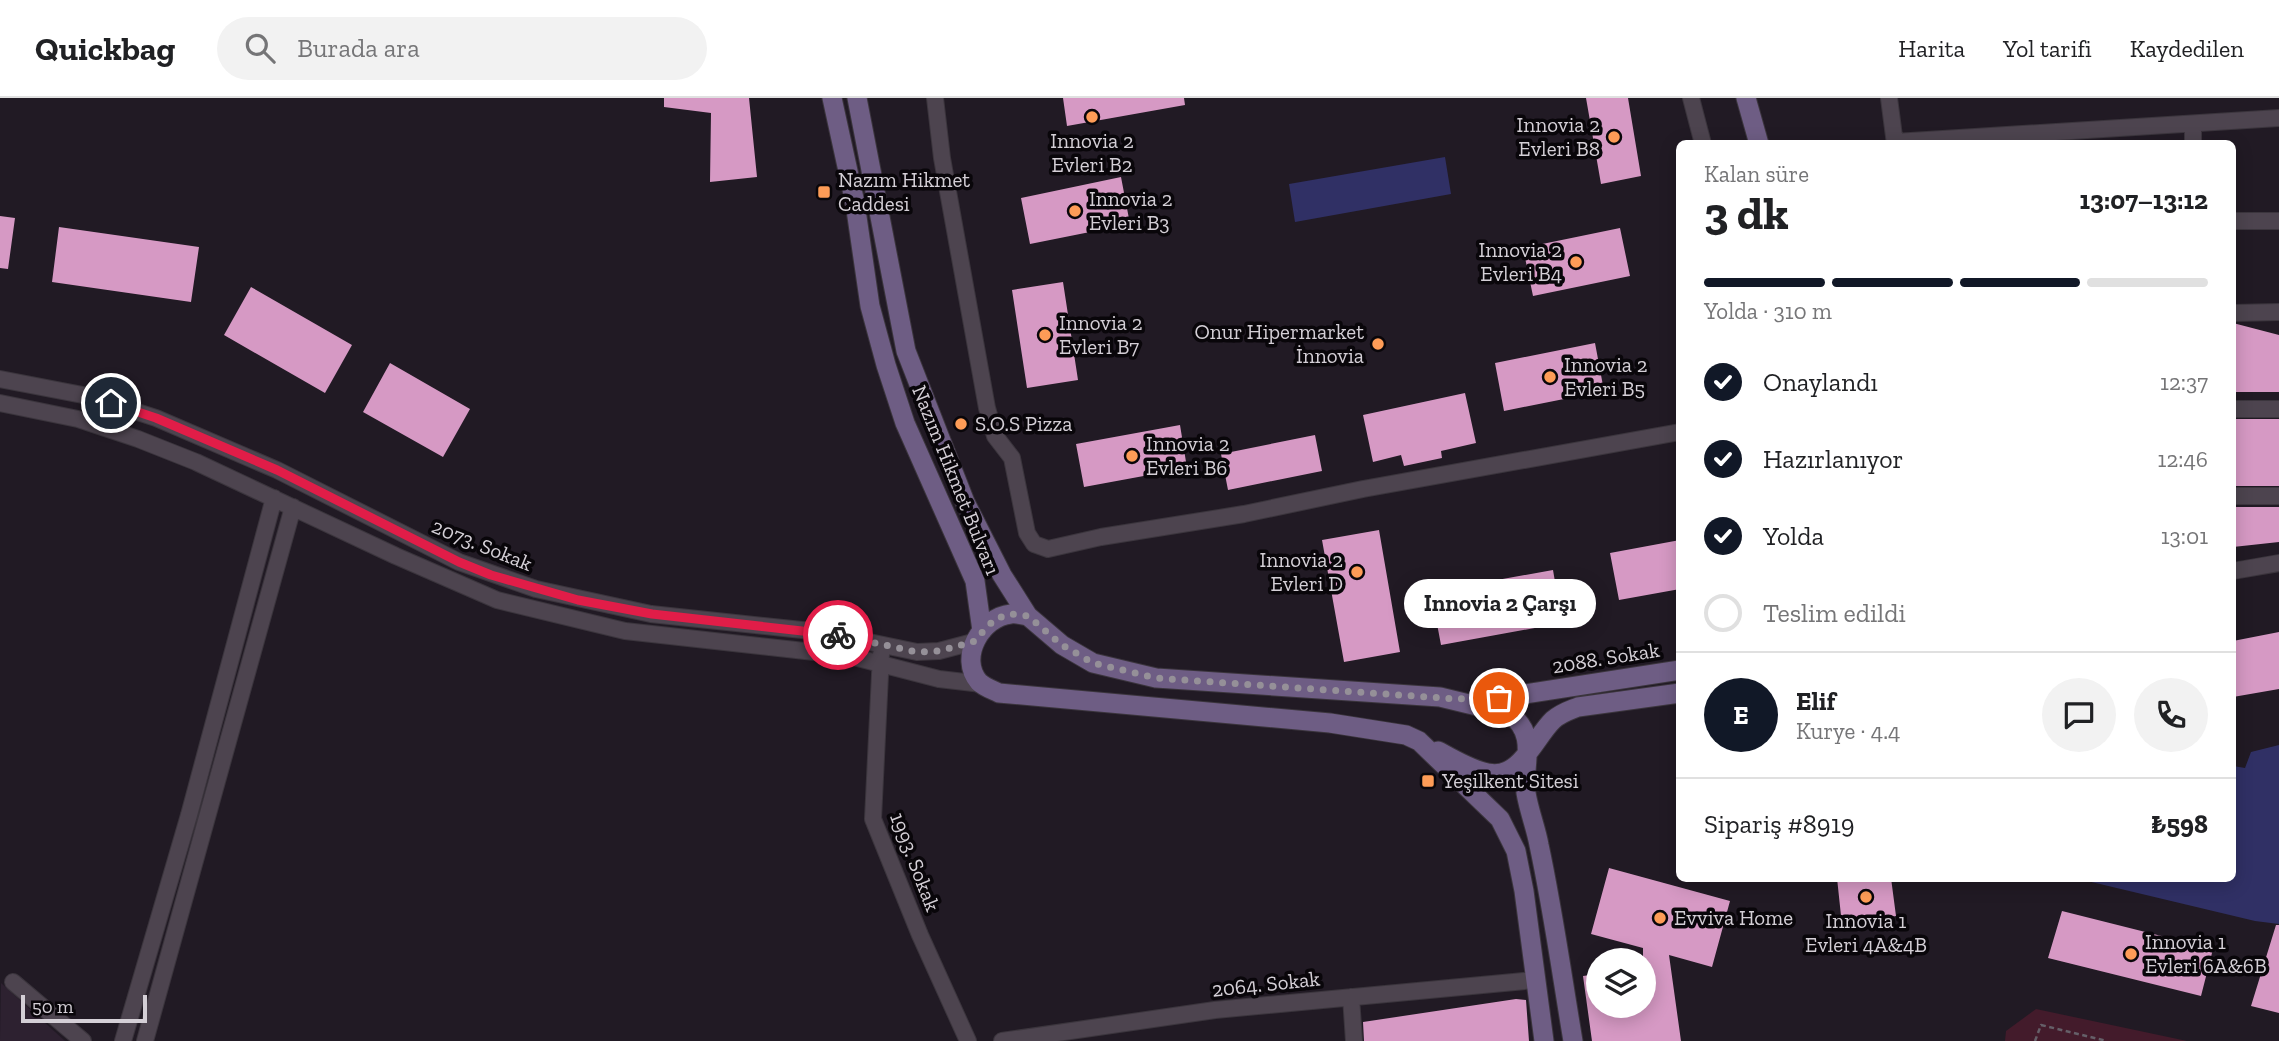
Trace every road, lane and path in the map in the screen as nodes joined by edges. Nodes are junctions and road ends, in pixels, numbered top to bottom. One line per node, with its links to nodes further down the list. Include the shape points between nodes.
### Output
1 (832, 98): 30 (main road, Nazım Hikmet Bulvarı, via 855,203 870,306 886,365 905,423 975,581)
2 (858, 98): 29 (main road, Nazım Hikmet Bulvarı, via 906,351 965,502)
3 (935, 98): 22 (street, via 987,408 995,436 1012,458 1027,533 1034,544 1048,549)
4 (1691, 98): 9 (street)
5 (1746, 98): 10 (main road)
6 (1889, 98): 11 (street)
7 (2279, 118): 8 (street)
8 (2193, 124): 12 (street); 13 (street)
9 (1702, 140)
10 (1758, 140)
11 (1895, 140)
12 (1942, 140)
13 (2193, 140)
14 (2236, 221): 15 (street)
15 (2279, 221)
16 (2279, 312): 17 (street)
17 (2236, 313)
18 (0, 379): 31 (street, 2073. Sokak, via 88,396 156,418 277,470 459,562 536,589 652,614 821,632)
19 (0, 403): 25 (street, 2073. Sokak, via 78,419 138,439)
20 (2236, 409): 21 (street)
21 (2279, 409)
22 (1676, 433)
23 (2236, 496): 24 (street)
24 (2279, 496)
25 (274, 498): 26 (street, 2073. Sokak); 43 (street)
26 (293, 507): 32 (street, 2073. Sokak, via 497,600 625,631); 44 (street)
27 (2279, 563): 28 (street)
28 (2236, 570)
29 (1028, 616): 30 (main road, via 1010,614 995,619); 36 (main road, Nazım Hikmet Bulvarı, via 1062,645 1093,663 1156,678)
30 (978, 636): 31 (street, 2073. Sokak, via 939,651); 34 (main road, Nazım Hikmet Bulvarı, via 971,666)
31 (881, 645): 32 (street, 1993. Sokak)
32 (880, 662): 34 (street, 2073. Sokak, via 939,679); 45 (street, 1993. Sokak, via 873,819)
33 (1676, 671): 36 (main road, 2088. Sokak, via 1499,698)
34 (982, 684): 37 (main road, via 999,693 1330,723)
35 (1676, 694): 38 (main road, via 1563,712)
36 (1456, 699): 38 (main road, Nazım Hikmet Bulvarı, via 1520,721 1526,731)
37 (1419, 741): 38 (main road, via 1491,774 1509,770); 39 (main road, via 1500,819 1516,851)
38 (1527, 753): 49 (main road, Nazım Hikmet Bulvarı, via 1525,790 1539,844)
39 (1535, 979): 41 (street, 2064. Sokak); 48 (main road)
40 (13, 982): 42 (street)
41 (1351, 997): 46 (street, 2064. Sokak, via 1215,1010); 47 (street)
42 (83, 1041)
43 (123, 1041)
44 (145, 1041)
45 (968, 1041)
46 (1002, 1041)
47 (1354, 1041)
48 (1544, 1041)
49 (1573, 1041)
50 (2035, 1041): 51 (path, via 2041,1025)
51 (2107, 1041)

